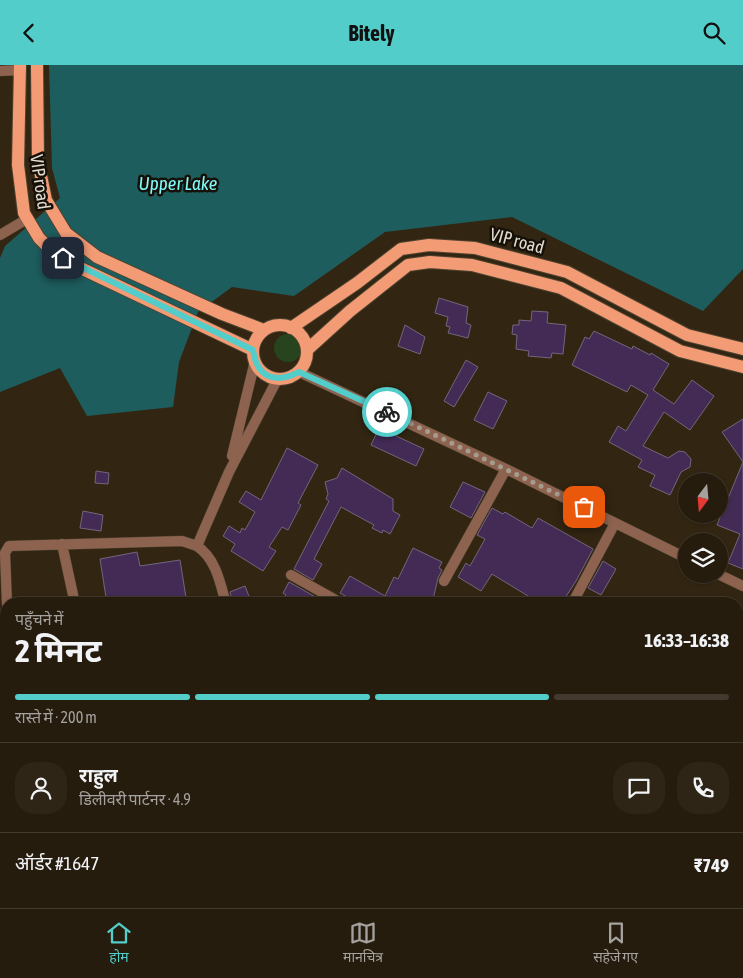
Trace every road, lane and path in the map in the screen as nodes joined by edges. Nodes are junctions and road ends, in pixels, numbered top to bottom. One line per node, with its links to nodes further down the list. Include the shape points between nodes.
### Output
1 (37, 65): 7 (main road, VIP road, via 38,161 46,199 66,233 97,257)
2 (20, 67): 3 (street); 4 (main road, VIP road, via 18,165 24,213)
3 (0, 71)
4 (28, 221): 5 (street); 10 (main road, VIP road, via 54,253 72,264 214,331)
5 (0, 235)
6 (291, 327): 7 (main road, VIP road, via 282,325); 8 (main road, VIP road, via 401,249 429,245 474,248 567,272 686,335); 9 (main road, via 302,336)
7 (264, 331): 10 (main road, via 256,339)
8 (743, 349)
9 (307, 350): 11 (main road, VIP road, via 408,265 430,262 472,265 560,288 680,351); 12 (main road, VIP road, via 306,362)
10 (254, 356): 13 (main road, VIP road, via 261,371); 15 (street)
11 (743, 367)
12 (299, 372): 13 (main road, via 286,379); 14 (street)
13 (278, 379): 15 (street)
14 (506, 469): 16 (street); 22 (street)
15 (228, 472): 18 (street)
16 (614, 523): 19 (street); 28 (street)
17 (62, 544): 18 (street, via 182,541); 24 (street, via 6,548); 25 (street)
18 (197, 546): 26 (street, via 208,553)
19 (678, 554)
20 (291, 575): 27 (street)
21 (728, 579): 23 (street)
22 (444, 581)
23 (743, 586)
24 (7, 597)
25 (73, 597)
26 (224, 597)
27 (330, 597)
28 (576, 597)

